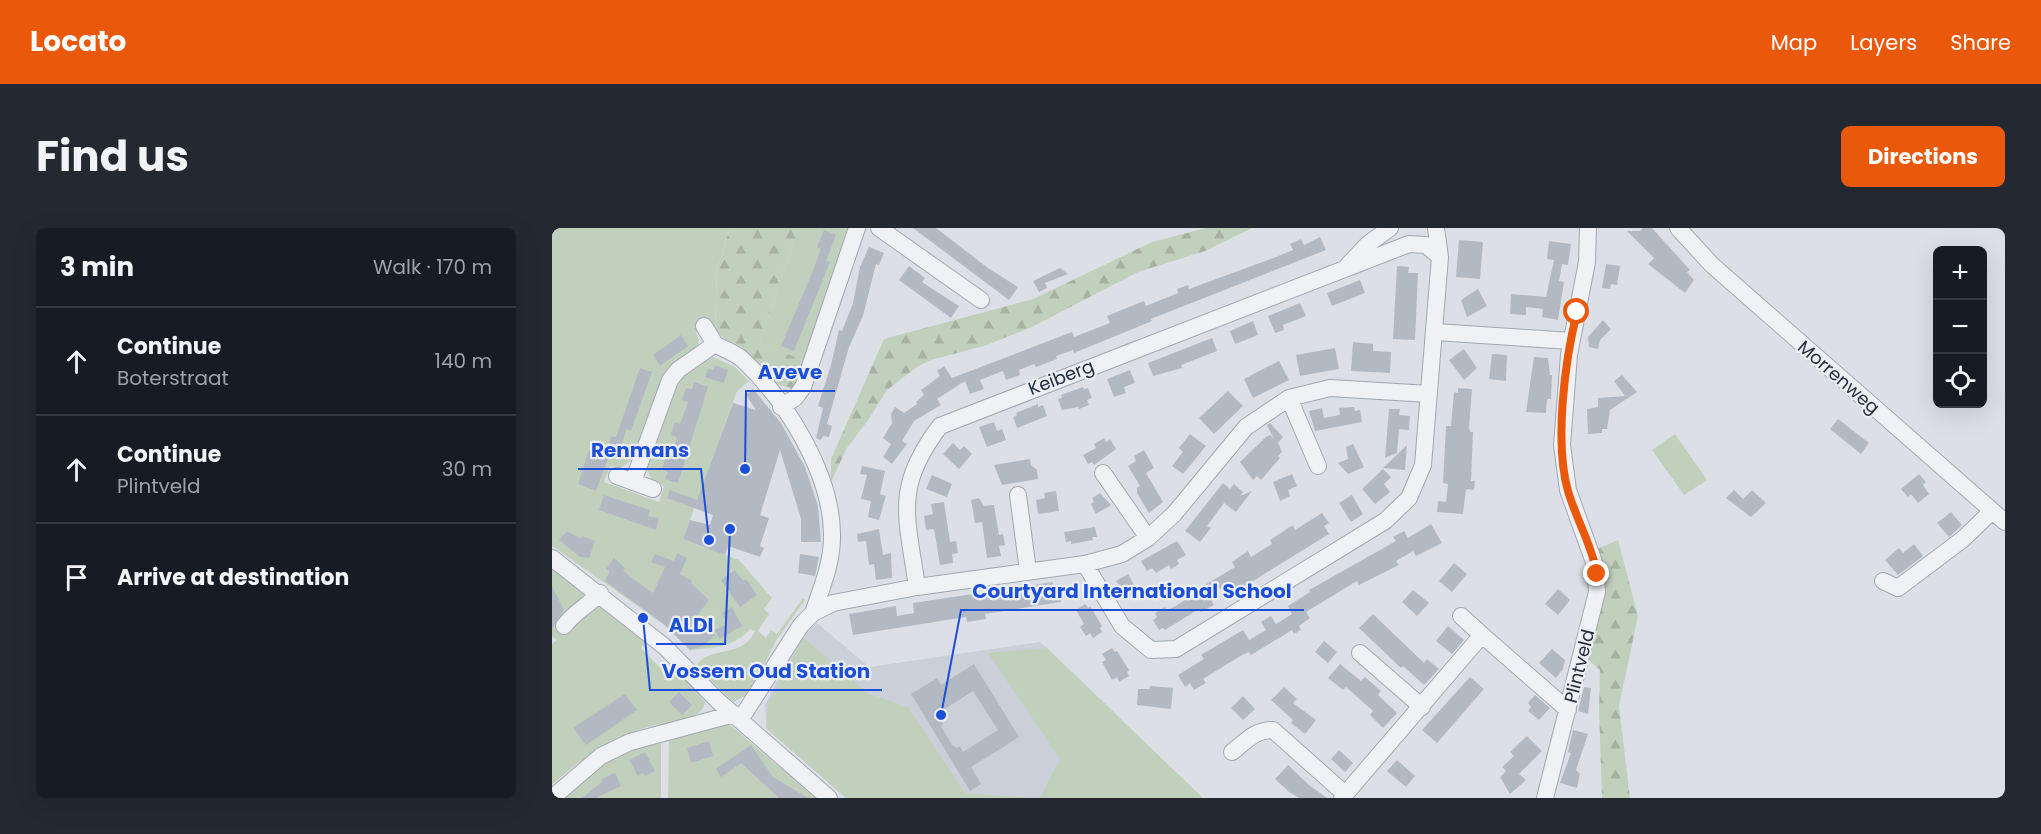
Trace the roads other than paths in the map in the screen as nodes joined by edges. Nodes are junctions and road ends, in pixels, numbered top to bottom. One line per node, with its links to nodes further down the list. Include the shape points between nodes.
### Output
1 (857, 228): 16 (street, via 803,387)
2 (879, 228): 9 (street)
3 (1390, 228): 8 (street, Keiberg, via 1368,244)
4 (1437, 228): 7 (street)
5 (1588, 228): 12 (street, Plintveld, via 1587,262)
6 (1678, 228): 21 (street, Morrenweg, via 1712,265)
7 (1440, 257): 8 (street, Keiberg, via 1426,245 1409,244); 11 (street)
8 (1344, 270): 27 (street, Keiberg, via 940,426 912,472 905,504)
9 (981, 300)
10 (704, 326): 13 (street)
11 (1436, 332): 12 (street); 14 (street)
12 (1571, 341): 36 (street, Plintveld, via 1563,414 1563,463 1568,490 1595,565 1597,592)
13 (715, 344): 16 (street, via 742,358); 19 (street, via 670,380 625,479)
14 (1429, 394): 15 (street, via 1330,388); 24 (street, via 1423,465 1409,498 1385,521 1350,544 1176,649 1151,650 1122,626)
15 (1289, 398): 17 (street); 22 (street, via 1245,427 1174,514)
16 (781, 407): 29 (street, via 811,452 831,514 830,562)
17 (1318, 466)
18 (1103, 473): 22 (street)
19 (653, 489)
20 (1018, 495): 25 (street)
21 (1999, 517): 26 (street, via 1962,539 1898,588)
22 (1148, 538): 24 (street, via 1122,554)
23 (552, 558): 28 (street)
24 (1085, 564): 25 (street)
25 (1028, 571): 27 (street)
26 (1883, 581)
27 (917, 587): 29 (street, via 833,603)
28 (600, 593): 31 (street); 34 (street, via 665,646)
29 (813, 613): 37 (street, via 787,642)
30 (1461, 616): 32 (street)
31 (564, 626)
32 (1482, 635): 35 (street); 36 (street)
33 (1360, 653): 35 (street)
34 (717, 700): 37 (street); 38 (street)
35 (1422, 707): 40 (street)
36 (1568, 710): 43 (street, Plintveld)
37 (737, 717): 38 (street); 42 (street)
38 (708, 720): 41 (street, via 666,730 601,756)
39 (1232, 752): 40 (street, via 1257,733 1273,730)
40 (1344, 796)
41 (552, 798)
42 (829, 798)
43 (1545, 798)

